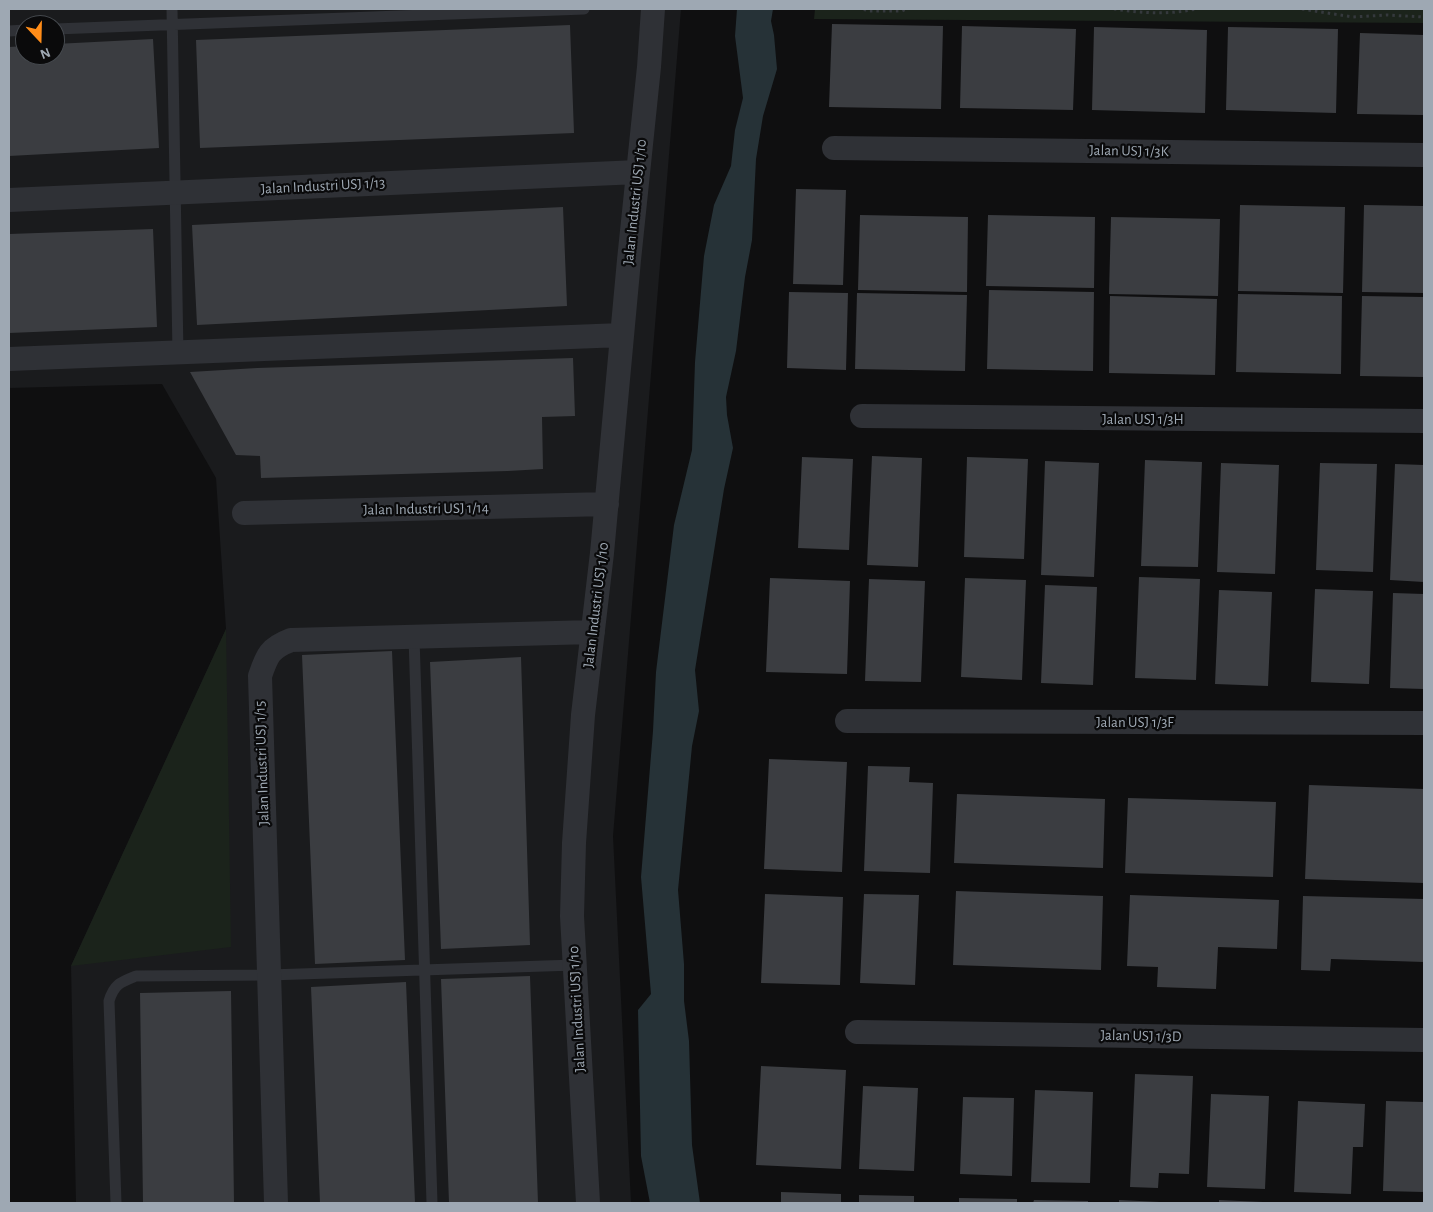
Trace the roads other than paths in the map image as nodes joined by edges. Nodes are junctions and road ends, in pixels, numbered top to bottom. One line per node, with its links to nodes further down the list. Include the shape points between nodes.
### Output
1 (172, 9): 4 (lane)
2 (584, 9): 4 (lane)
3 (653, 9): 8 (street, Jalan Industri USJ 1/10)
4 (172, 25): 5 (lane); 9 (lane)
5 (65, 29)
6 (834, 148): 7 (street, Jalan USJ 1/3K)
7 (1424, 155)
8 (638, 172): 9 (street, Jalan Industri USJ 1/13); 11 (street, Jalan Industri USJ 1/10)
9 (175, 193): 10 (street, Jalan Industri USJ 1/13); 12 (lane)
10 (9, 200)
11 (622, 335): 12 (street); 16 (street, Jalan Industri USJ 1/10)
12 (178, 354): 13 (street)
13 (9, 360)
14 (862, 416): 15 (street, Jalan USJ 1/3H)
15 (1424, 421)
16 (607, 504): 17 (street, Jalan Industri USJ 1/14); 18 (street, Jalan Industri USJ 1/10)
17 (244, 513)
18 (593, 632): 19 (street, Jalan Industri USJ 1/15); 22 (street, Jalan Industri USJ 1/10, via 583,715 574,843 572,916)
19 (414, 637): 23 (lane); 24 (street, Jalan Industri USJ 1/15, via 292,640 278,646 266,657 260,676)
20 (847, 721): 21 (street, Jalan USJ 1/3F)
21 (1424, 723)
22 (575, 965): 23 (lane); 30 (street, Jalan Industri USJ 1/10)
23 (425, 970): 24 (lane); 29 (lane)
24 (269, 974): 27 (lane, via 136,976 112,989 109,1001); 28 (street, Jalan Industri USJ 1/15)
25 (857, 1032): 26 (street, Jalan USJ 1/3D)
26 (1424, 1040)
27 (116, 1203)
28 (276, 1203)
29 (432, 1203)
30 (588, 1203)

